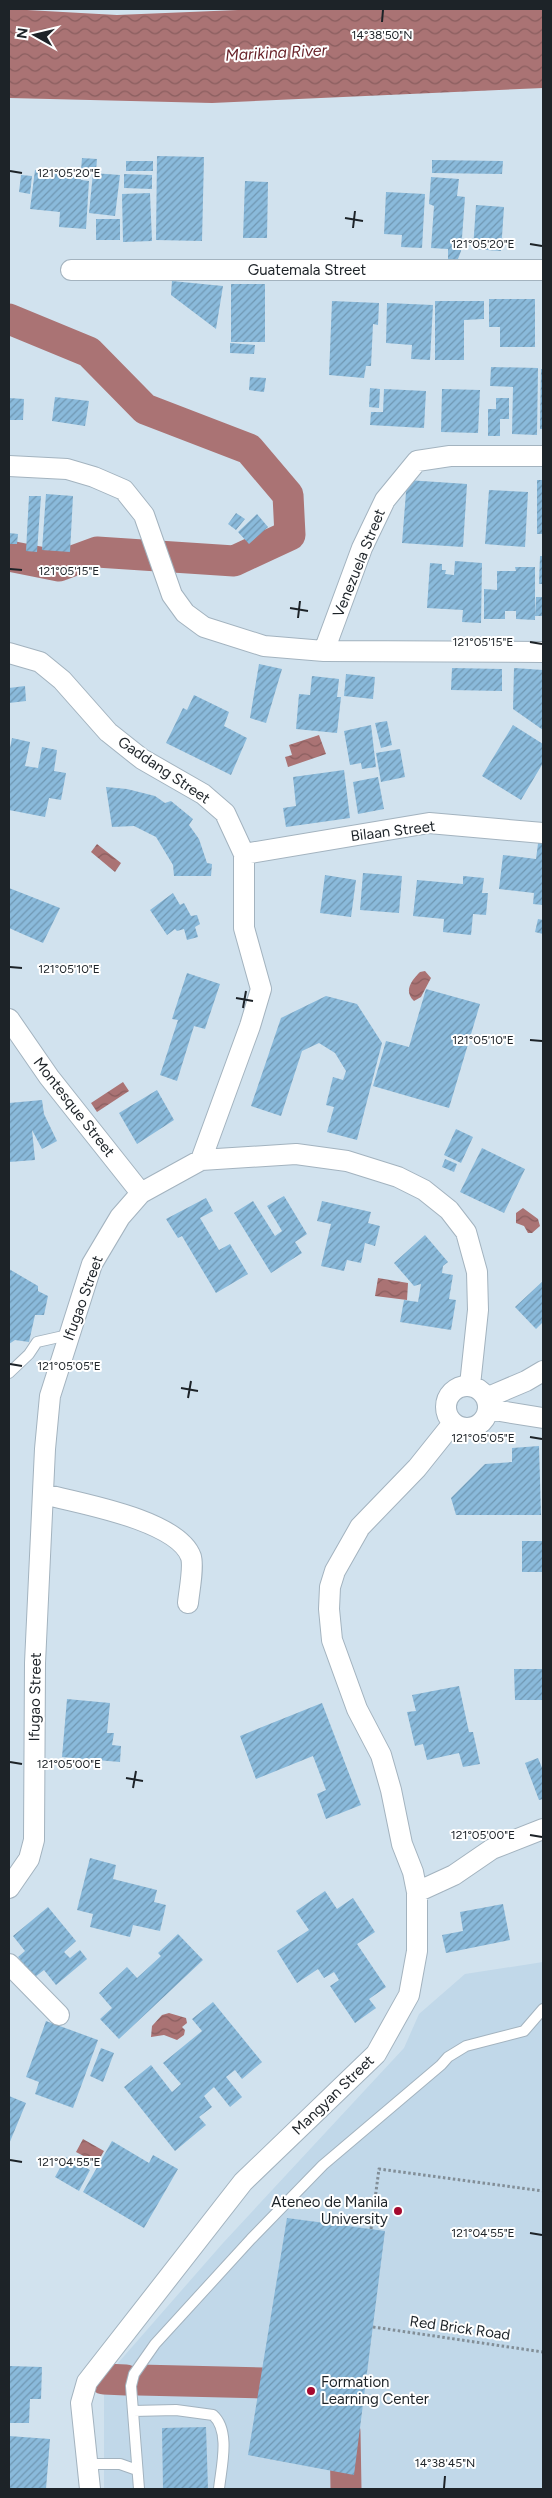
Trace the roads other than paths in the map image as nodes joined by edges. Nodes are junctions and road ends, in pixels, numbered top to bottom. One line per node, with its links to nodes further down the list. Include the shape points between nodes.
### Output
1 (71, 270): 2 (street, Guatemala Street)
2 (543, 270)
3 (543, 456): 5 (street, Venezuela Street, via 450,456 416,461 385,500 362,548)
4 (9, 466): 5 (street, via 67,469 124,490 144,515 176,601 185,613 204,627 264,646)
5 (324, 651): 7 (street)
6 (9, 652): 9 (street, Gaddang Street, via 40,662 62,680 108,732 142,758 203,794 225,813)
7 (543, 652)
8 (543, 833): 9 (street, Bilaan Street, via 429,823)
9 (244, 854): 11 (street, Gaddang Street, via 244,928 261,989)
10 (9, 1019): 12 (street, Montesque Street)
11 (201, 1160): 12 (street, Ifugao Street); 16 (street, Ifugao Street, via 296,1154 347,1160 398,1177 424,1190 449,1210 466,1232 477,1272 478,1310)
12 (141, 1194): 13 (street, Ifugao Street, via 120,1217 92,1264)
13 (68, 1335): 15 (lane, via 37,1342); 20 (street, Ifugao Street, via 50,1396)
14 (543, 1370): 17 (street)
15 (9, 1373)
16 (470, 1385): 17 (street, via 482,1392); 19 (street, via 456,1388 447,1398 446,1412)
17 (487, 1403): 18 (street); 19 (street, via 483,1421 472,1428)
18 (543, 1418)
19 (453, 1423): 24 (street, Mangyan Street, via 417,1468 360,1527 335,1571 330,1588 332,1640 357,1709 380,1755)
20 (43, 1494): 21 (street, via 143,1521 176,1539 186,1547 192,1559); 23 (street, Ifugao Street, via 36,1663 34,1840 29,1859)
21 (188, 1603)
22 (543, 1829): 24 (street, via 492,1849 454,1875)
23 (9, 1888)
24 (417, 1892): 29 (street, Mangyan Street, via 417,1950 409,1995 376,2054 244,2182 87,2382 81,2403)
25 (9, 1964): 27 (street)
26 (543, 2009): 28 (lane, via 524,2031 466,2046 448,2057 323,2165 155,2344 134,2374 131,2386)
27 (59, 2015)
28 (133, 2411): 30 (lane); 33 (lane, via 176,2410 213,2415 222,2433 223,2444)
29 (87, 2464): 30 (lane, via 120,2464); 31 (street, Mangyan Street)
30 (137, 2470): 32 (lane)
31 (90, 2489)
32 (139, 2489)
33 (219, 2489)

